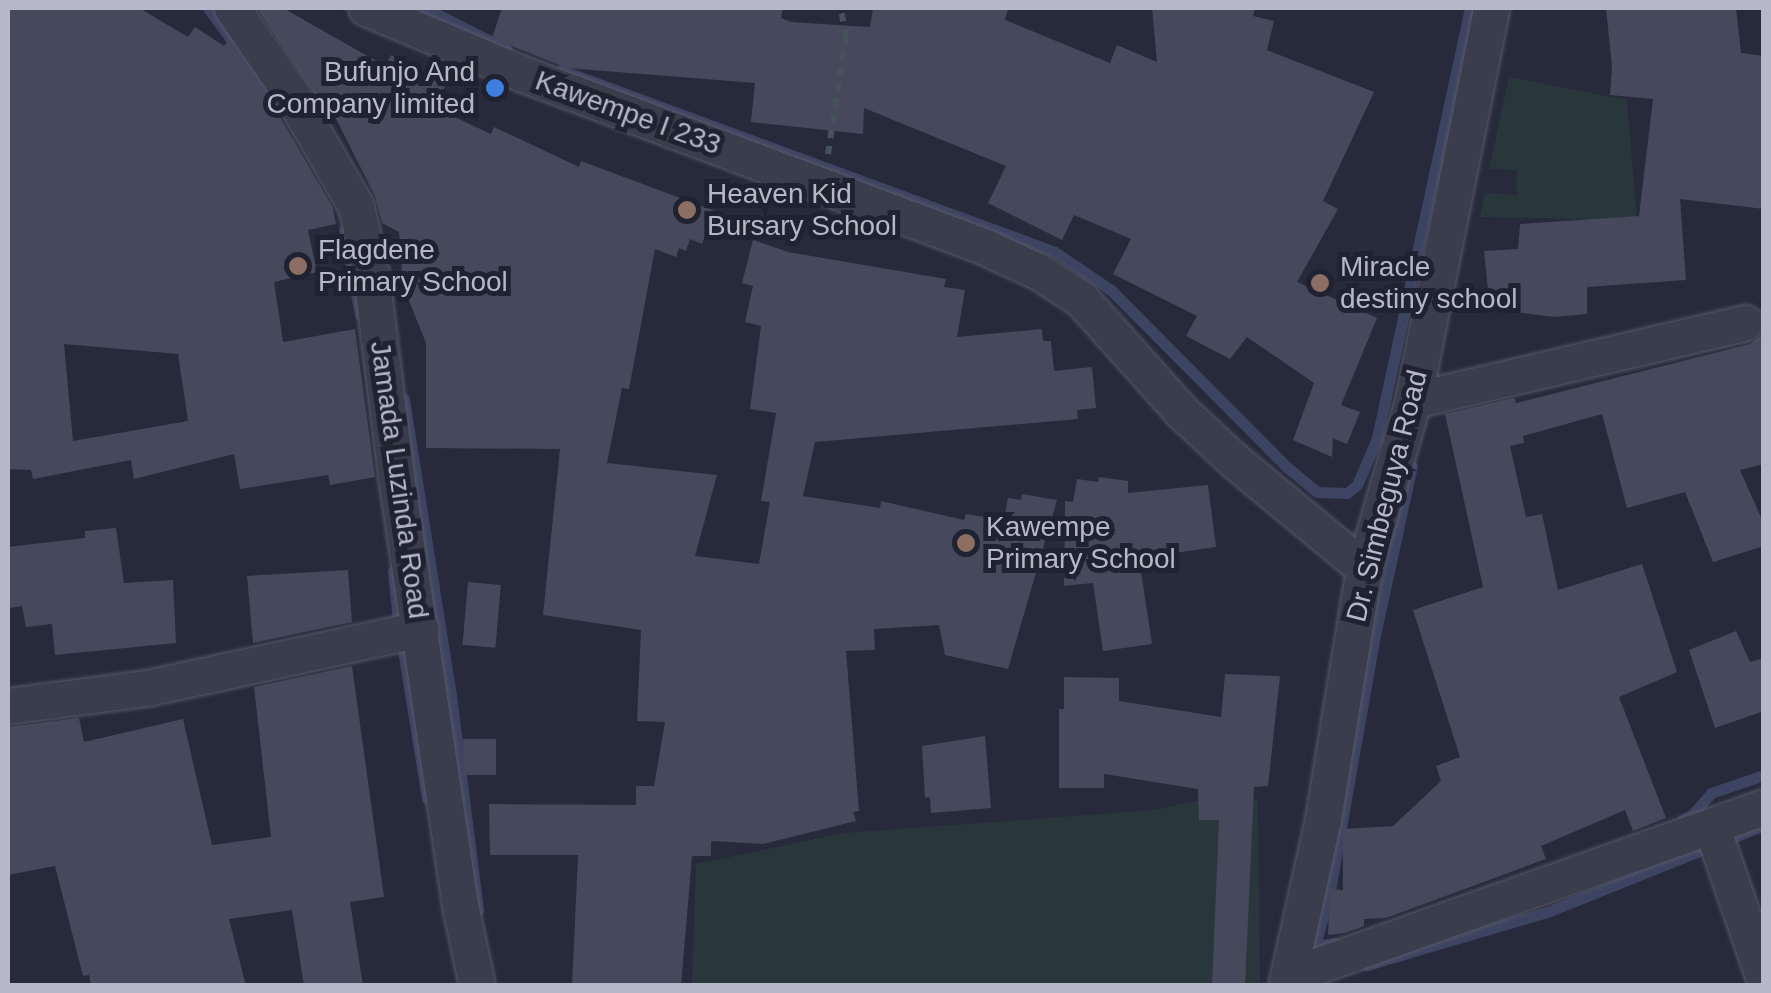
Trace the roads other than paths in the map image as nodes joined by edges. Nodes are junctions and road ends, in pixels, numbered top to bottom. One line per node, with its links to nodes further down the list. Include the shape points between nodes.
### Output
1 (232, 8): 7 (street, Jamada Luzinda Road, via 292,94 356,206)
2 (366, 8): 6 (street, Kawempe I 233, via 1039,272 1081,299 1181,411)
3 (1491, 8): 5 (street, Dr. Simbeguya Road)
4 (1745, 322): 5 (street)
5 (1413, 400): 6 (street, Dr. Simbeguya Road)
6 (1364, 568): 12 (street, Dr. Simbeguya Road, via 1324,819)
7 (421, 629): 8 (street, via 147,688); 13 (street, Jamada Luzinda Road)
8 (8, 706)
9 (1764, 806): 10 (street)
10 (1712, 828): 11 (street); 12 (street)
11 (1764, 978)
12 (1287, 981)
13 (477, 986)

